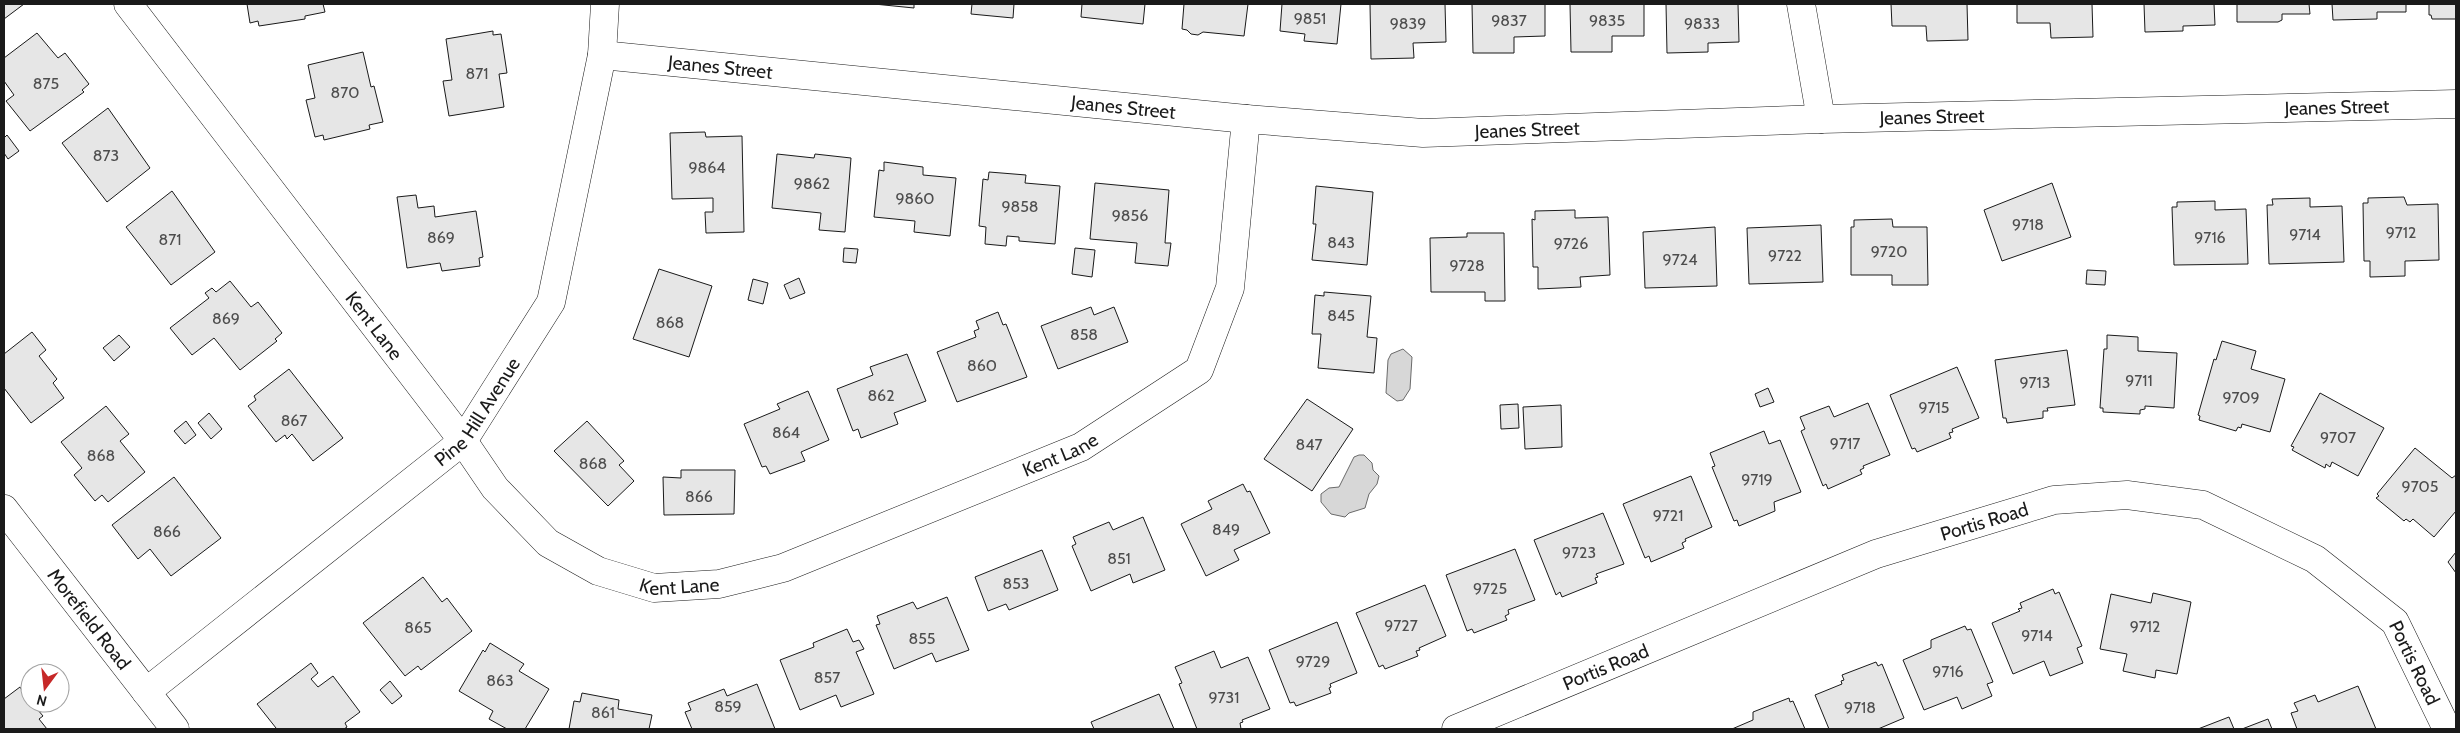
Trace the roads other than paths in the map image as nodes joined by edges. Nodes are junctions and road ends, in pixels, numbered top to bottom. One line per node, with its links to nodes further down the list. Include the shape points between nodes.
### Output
1 (128, 4): 8 (street, Kent Lane)
2 (606, 4): 4 (street, Pine Hill Avenue)
3 (1801, 4): 7 (street)
4 (602, 55): 6 (street, Jeanes Street); 8 (street, Pine Hill Avenue, via 551,302)
5 (2456, 104): 7 (street, Jeanes Street)
6 (1246, 119): 7 (street, Jeanes Street, via 1423,133); 8 (street, Kent Lane, via 1230,288 1199,370 1080,447 783,568 719,584 654,588 598,571 548,543 496,488)
7 (1821, 119)
8 (464, 440): 10 (street, Pine Hill Avenue)
9 (4, 509): 10 (street, Morefield Road)
10 (146, 692): 11 (street, Morefield Road)
11 (174, 729)
12 (1456, 729): 13 (street, Portis Road, via 1876,554 2054,500 2127,495 2203,505 2315,559 2395,622)
13 (2447, 729)

